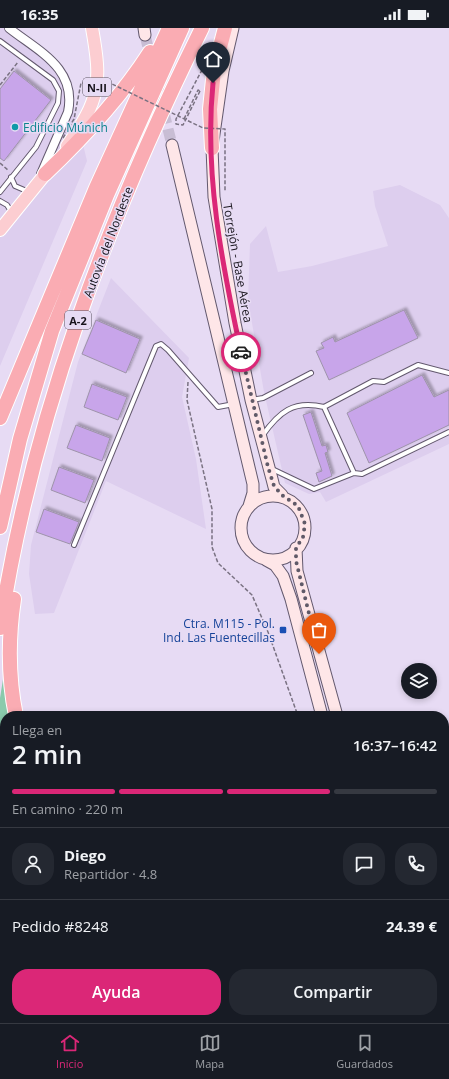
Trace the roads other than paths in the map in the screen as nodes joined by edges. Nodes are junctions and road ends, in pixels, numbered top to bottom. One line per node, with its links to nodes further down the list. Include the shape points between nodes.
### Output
1 (8, 28): 14 (street, via 60,69 69,94 68,112)
2 (92, 28): 12 (main road, N-II, via 98,78 96,95 85,120)
3 (164, 28): 12 (highway, via 137,72 73,148)
4 (169, 28): 24 (highway, via 96,188)
5 (182, 28): 32 (highway, Autovía del Nordeste / A-2, via 108,195 52,332 20,439)
6 (202, 28): 27 (highway, Autovía del Nordeste / A-2, via 120,209 71,337)
7 (225, 28): 11 (highway, via 214,70 210,109)
8 (233, 28): 11 (main road, Torrejón - Base Aérea, via 222,71)
9 (0, 41): 13 (lane, via 53,80 57,85 59,97 36,147)
10 (172, 146): 22 (main road)
11 (212, 148): 21 (main road, Torrejón - Base Aérea, via 218,226)
12 (45, 174): 14 (main road, N-II)
13 (13, 176): 14 (lane, via 15,186 24,191); 15 (lane)
14 (34, 189): 17 (main road, N-II)
15 (0, 192)
16 (0, 200): 17 (lane, via 7,205)
17 (12, 215): 18 (main road, N-II)
18 (0, 230)
19 (311, 373): 21 (lane, via 263,398)
20 (449, 373): 23 (lane, via 418,365 384,382 373,381)
21 (251, 400): 26 (main road, Torrejón - Base Aérea)
22 (234, 404): 31 (main road, via 253,484); 33 (lane, via 218,407 161,344 156,346)
23 (324, 407): 26 (lane, via 310,404 279,415); 29 (lane)
24 (0, 418)
25 (449, 432): 29 (lane, via 362,474)
26 (261, 438): 28 (main road, Torrejón - Base Aérea)
27 (38, 444): 36 (highway, Autovía del Nordeste / A-2, via 13,553); 37 (highway, via 12,616 9,659 10,690)
28 (268, 467): 29 (lane, via 314,489); 30 (main road, Torrejón - Base Aérea, via 274,486)
29 (354, 473)
30 (282, 495): 31 (main road, via 267,495); 34 (main road, via 298,506 305,524 303,537)
31 (249, 506): 35 (main road, via 241,523 242,540 252,554)
32 (0, 527)
33 (74, 544)
34 (296, 548): 35 (main road, via 283,559); 39 (main road, via 297,571)
35 (266, 560): 38 (main road, via 283,576 291,598)
36 (0, 628)
37 (15, 711)
38 (321, 711)
39 (336, 711)

